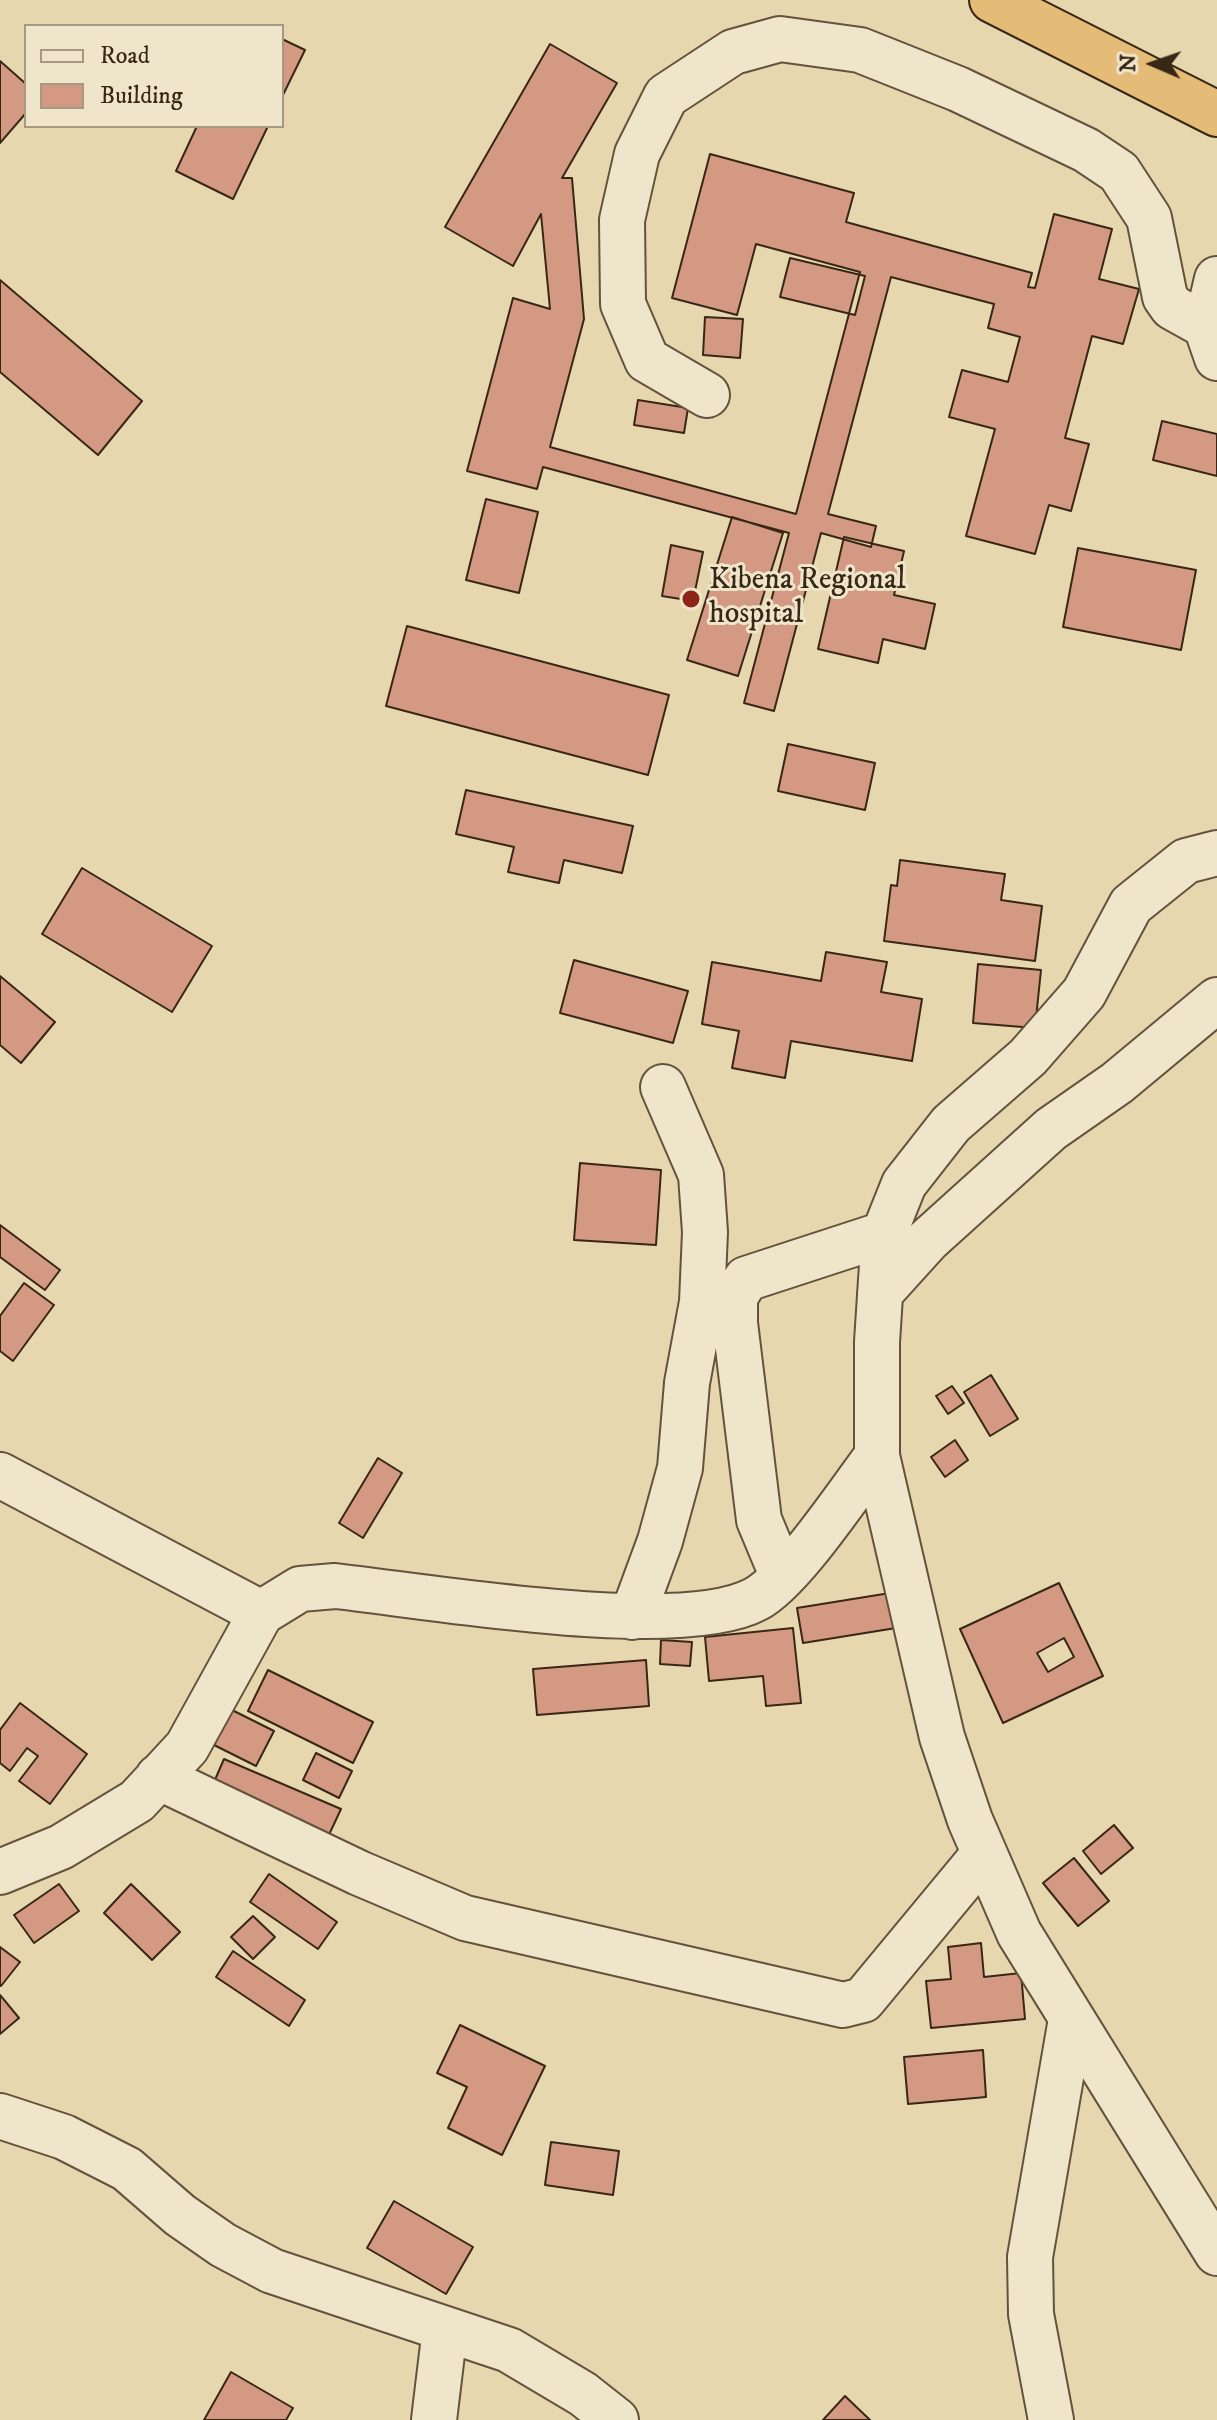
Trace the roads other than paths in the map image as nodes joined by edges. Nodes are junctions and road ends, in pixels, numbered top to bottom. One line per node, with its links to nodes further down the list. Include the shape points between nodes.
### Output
1 (992, 0): 2 (highway)
2 (1217, 114)
3 (1217, 279): 4 (street)
4 (1212, 342): 5 (street, via 1165,297 1149,218 1119,172 1086,150 958,89 860,50 780,39 733,52 666,96 637,154 622,220 623,304 647,360)
5 (707, 395)
6 (1217, 853): 9 (street, via 1186,861 1131,905 1084,993 1028,1057 951,1124 904,1184)
7 (1217, 1000): 10 (street, via 1117,1083 1051,1129 939,1230)
8 (663, 1087): 15 (street, via 701,1175 702,1302 687,1383 680,1468)
9 (884, 1234): 10 (street); 13 (street, via 746,1279 735,1297 759,1520)
10 (880, 1293): 11 (street)
11 (877, 1456): 13 (street); 17 (street, via 942,1737)
12 (0, 1475): 14 (street)
13 (782, 1575): 15 (street, via 756,1599 709,1612)
14 (261, 1613): 15 (street, via 300,1589 335,1586); 16 (street, via 187,1747)
15 (632, 1617)
16 (158, 1777): 17 (street, via 465,1918 843,2005 863,2000); 18 (street, via 137,1801 104,1822)
17 (984, 1854): 19 (street, via 1019,1933)
18 (0, 1872)
19 (1071, 2019): 21 (street); 26 (street, via 1030,2257 1031,2314)
20 (0, 2116): 23 (street, via 64,2137 127,2169 180,2215 272,2271)
21 (1205, 2198): 22 (street)
22 (1217, 2253)
23 (445, 2329): 24 (street); 25 (street, via 509,2350)
24 (434, 2420)
25 (616, 2420)
26 (1051, 2420)

